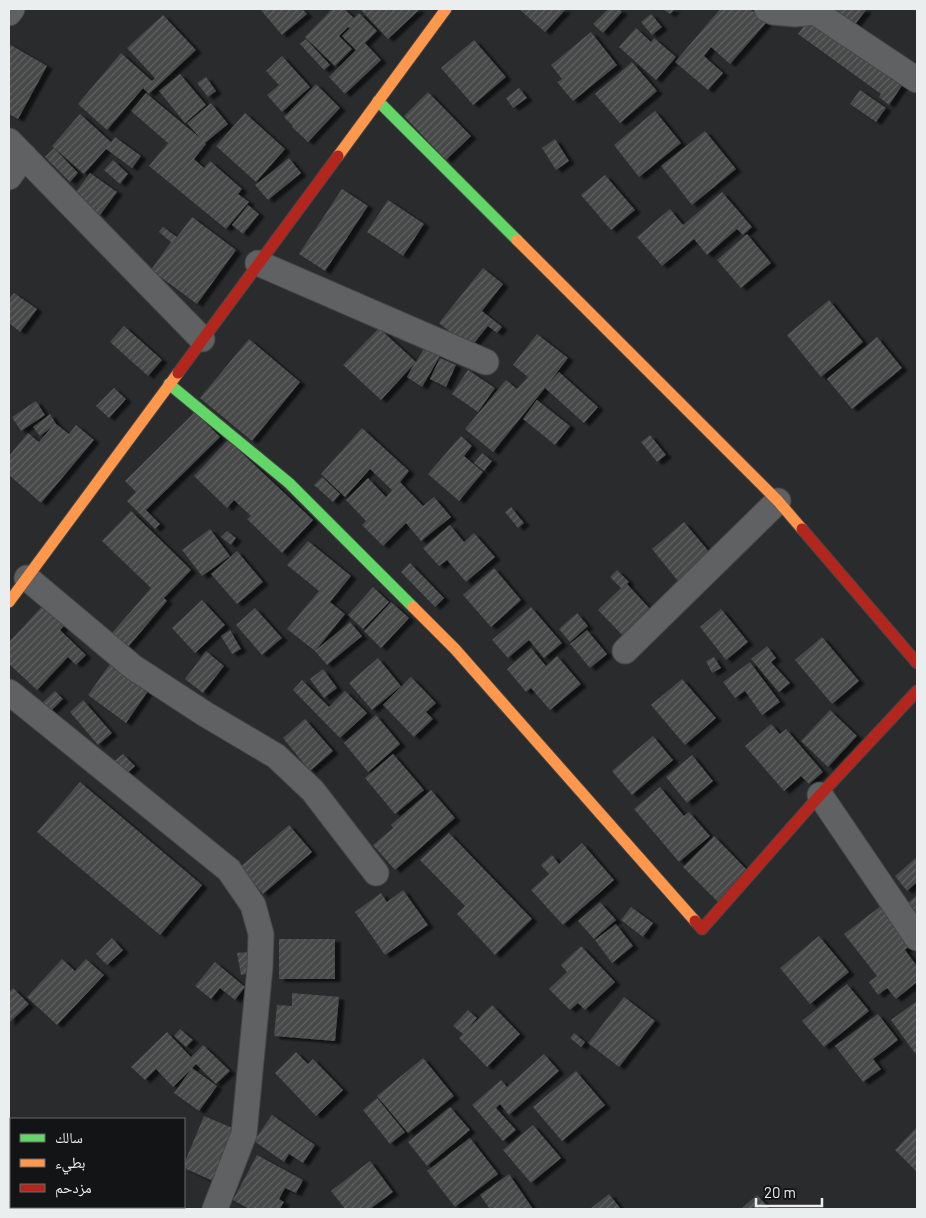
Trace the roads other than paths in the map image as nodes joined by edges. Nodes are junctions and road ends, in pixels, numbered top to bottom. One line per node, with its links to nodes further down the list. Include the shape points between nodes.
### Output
1 (12, 9): 4 (street)
2 (446, 9): 6 (street)
3 (767, 9): 5 (street, via 795,14 815,12)
4 (9, 13)
5 (917, 80)
6 (378, 102): 9 (street); 13 (street)
7 (16, 149): 8 (street); 10 (street)
8 (9, 177)
9 (258, 264): 10 (street); 11 (street)
10 (202, 339): 12 (street)
11 (486, 362)
12 (169, 384): 14 (street); 20 (street, via 289,483 455,649 702,929)
13 (778, 501): 16 (street); 17 (street)
14 (27, 578): 15 (street); 21 (street, via 133,667 276,756 314,791)
15 (9, 602)
16 (625, 651)
17 (917, 663)
18 (917, 691): 20 (street)
19 (9, 692): 23 (street, via 229,870 253,905 261,934 244,1134)
20 (820, 795): 22 (street)
21 (376, 873)
22 (917, 938)
23 (215, 1209)

